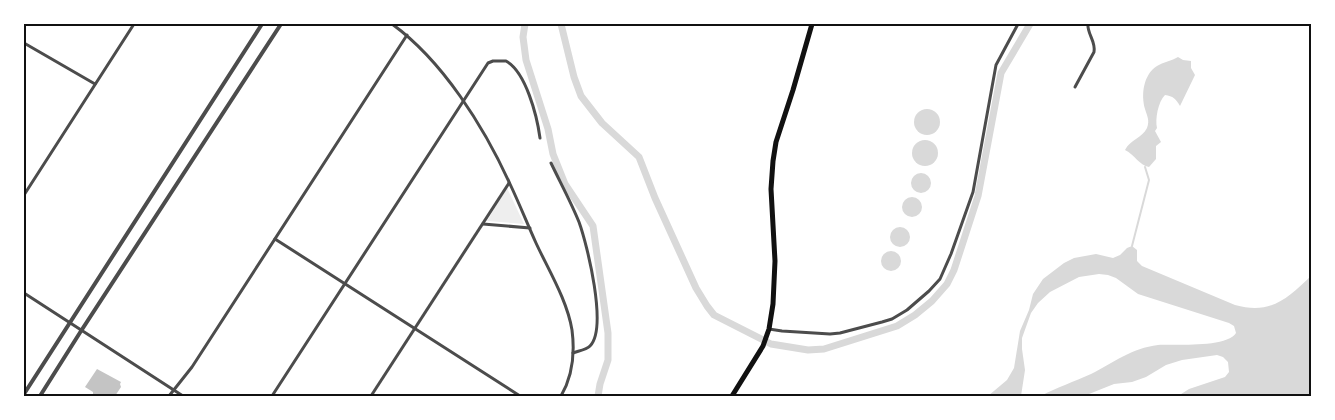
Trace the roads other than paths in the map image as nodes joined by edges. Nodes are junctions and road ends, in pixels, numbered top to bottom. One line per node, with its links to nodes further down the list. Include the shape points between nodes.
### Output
1 (134, 24): 10 (street)
2 (262, 24): 22 (street)
3 (281, 24): 25 (street)
4 (392, 24): 8 (street)
5 (812, 24): 24 (highway, via 773,161 773,304)
6 (1018, 24): 24 (street, via 996,65 972,192 952,254 940,279 907,310 882,322 830,334)
7 (1088, 24): 11 (street, via 1094,52)
8 (407, 35): 12 (street); 19 (street)
9 (24, 43): 10 (street)
10 (95, 84): 16 (street)
11 (1075, 87)
12 (463, 100): 13 (street, via 487,64 506,61 521,78 536,117); 15 (street); 20 (street)
13 (540, 138)
14 (551, 163): 26 (street, via 578,222 596,295 594,340 588,348)
15 (510, 182): 17 (street); 18 (street)
16 (24, 195)
17 (482, 224): 18 (street); 23 (street)
18 (530, 228): 26 (street, via 566,308 572,329)
19 (275, 239): 20 (street); 27 (street)
20 (344, 283): 23 (street); 32 (street)
21 (24, 293): 22 (street)
22 (69, 323): 25 (street); 28 (street)
23 (416, 329): 33 (street); 34 (street)
24 (769, 329): 36 (highway, via 763,346)
25 (81, 331): 27 (street); 29 (street)
26 (573, 353): 35 (street, via 569,379)
27 (174, 390): 30 (street); 31 (street)
28 (24, 394)
29 (40, 396)
30 (169, 396)
31 (183, 396)
32 (272, 396)
33 (371, 396)
34 (520, 396)
35 (560, 396)
36 (732, 396)

